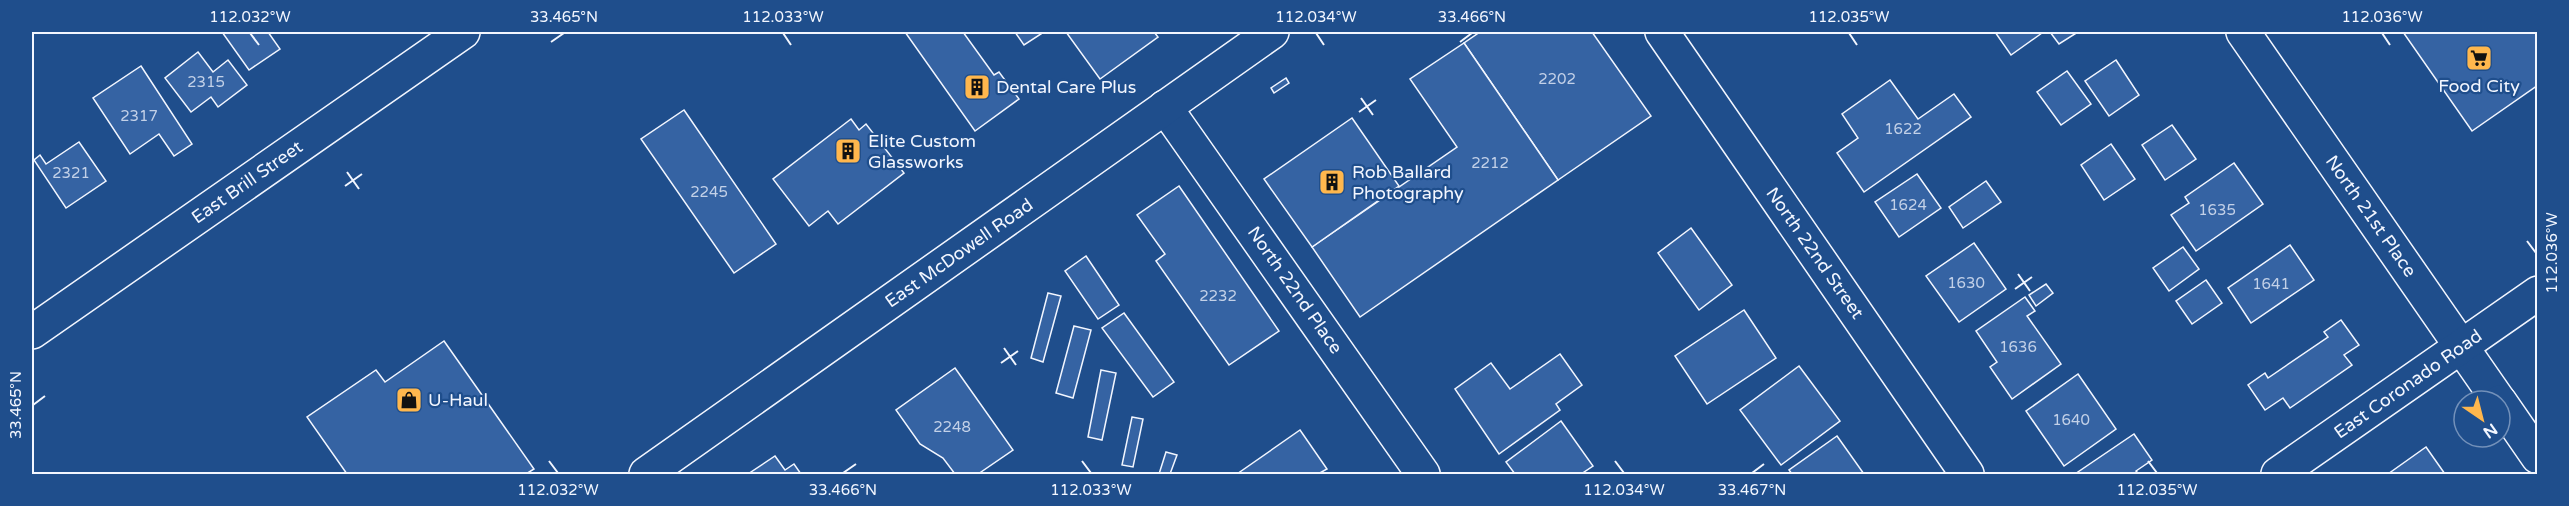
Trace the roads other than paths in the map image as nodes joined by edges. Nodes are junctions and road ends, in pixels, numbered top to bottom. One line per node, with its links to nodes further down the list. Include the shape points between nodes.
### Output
1 (463, 32): 7 (street, East Brill Street)
2 (1272, 32): 5 (street, East McDowell Road)
3 (1662, 32): 14 (street, North 22nd Street)
4 (2243, 32): 8 (street, North 21st Place)
5 (1165, 106): 12 (street, East McDowell Road); 13 (street, North 22nd Place)
6 (2538, 293): 8 (street, East Coronado Road)
7 (32, 332)
8 (2462, 347): 9 (street, North 21st Place); 15 (street, East Coronado Road)
9 (2492, 389)
10 (2512, 419): 11 (street, North 21st Place)
11 (2538, 457)
12 (646, 474)
13 (1423, 474)
14 (1967, 474)
15 (2278, 474)

